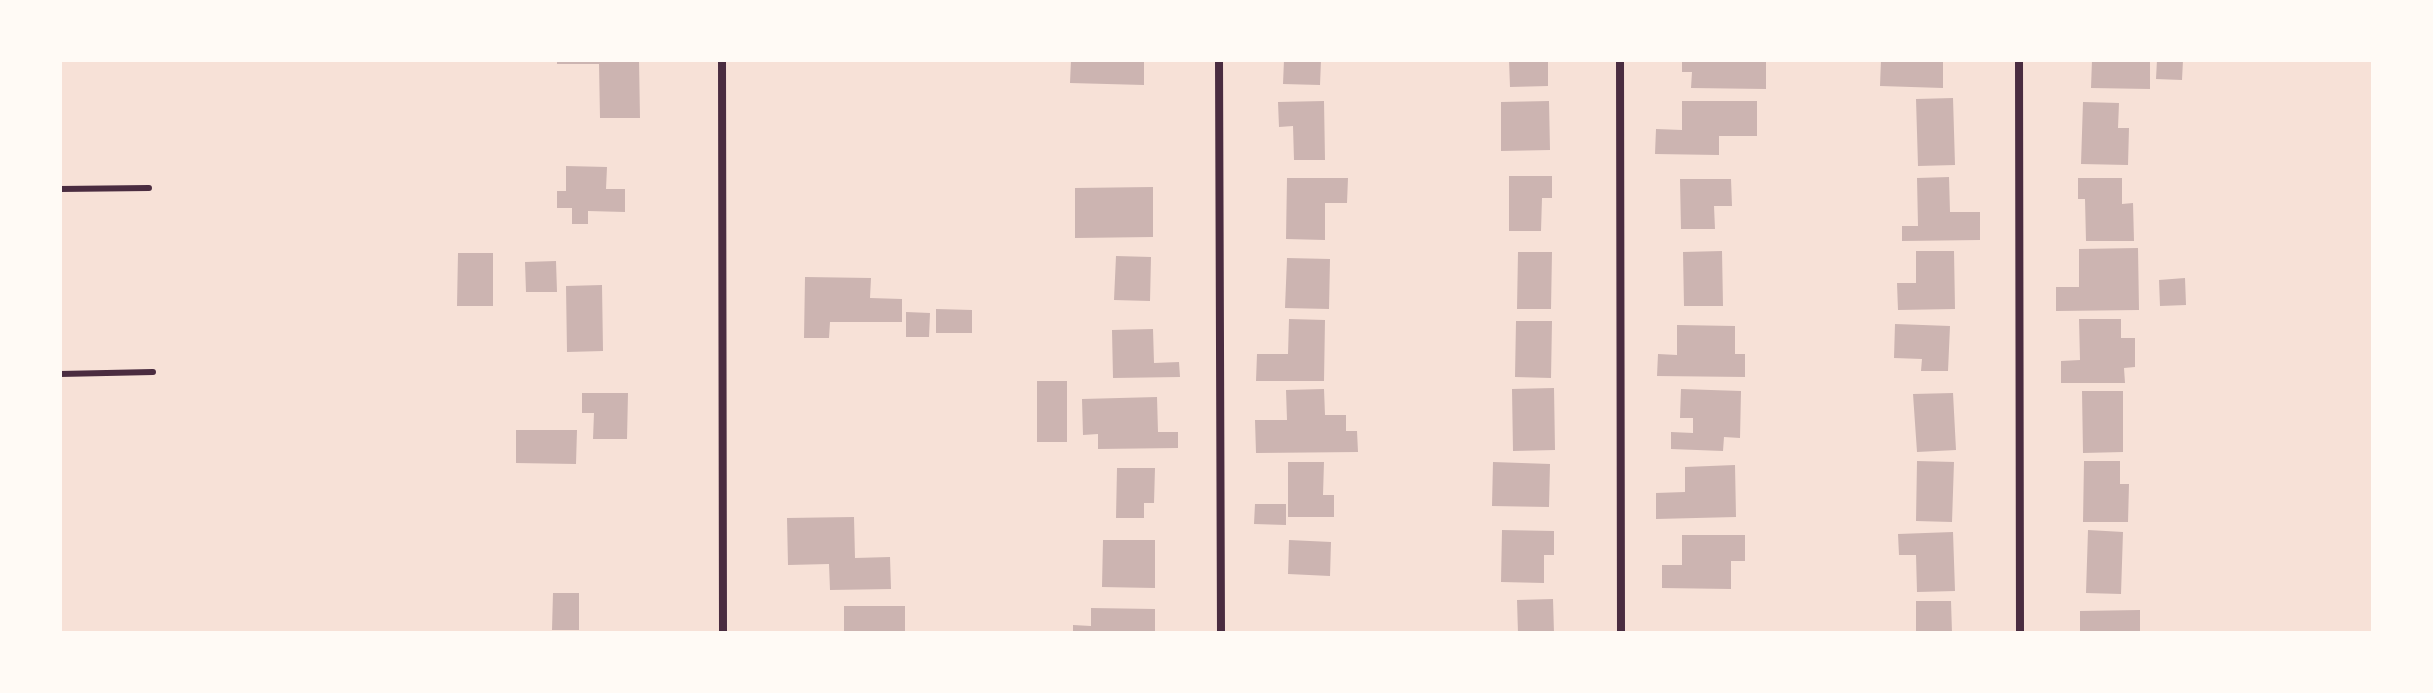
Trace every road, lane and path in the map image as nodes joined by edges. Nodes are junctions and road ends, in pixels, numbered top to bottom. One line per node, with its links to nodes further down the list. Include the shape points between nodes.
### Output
1 (722, 60): 9 (street)
2 (1219, 60): 10 (street)
3 (1620, 60): 11 (street)
4 (2019, 60): 12 (street)
5 (149, 188): 6 (lane)
6 (60, 189)
7 (153, 372): 8 (lane)
8 (60, 374)
9 (723, 633)
10 (1221, 633)
11 (1621, 633)
12 (2020, 633)

